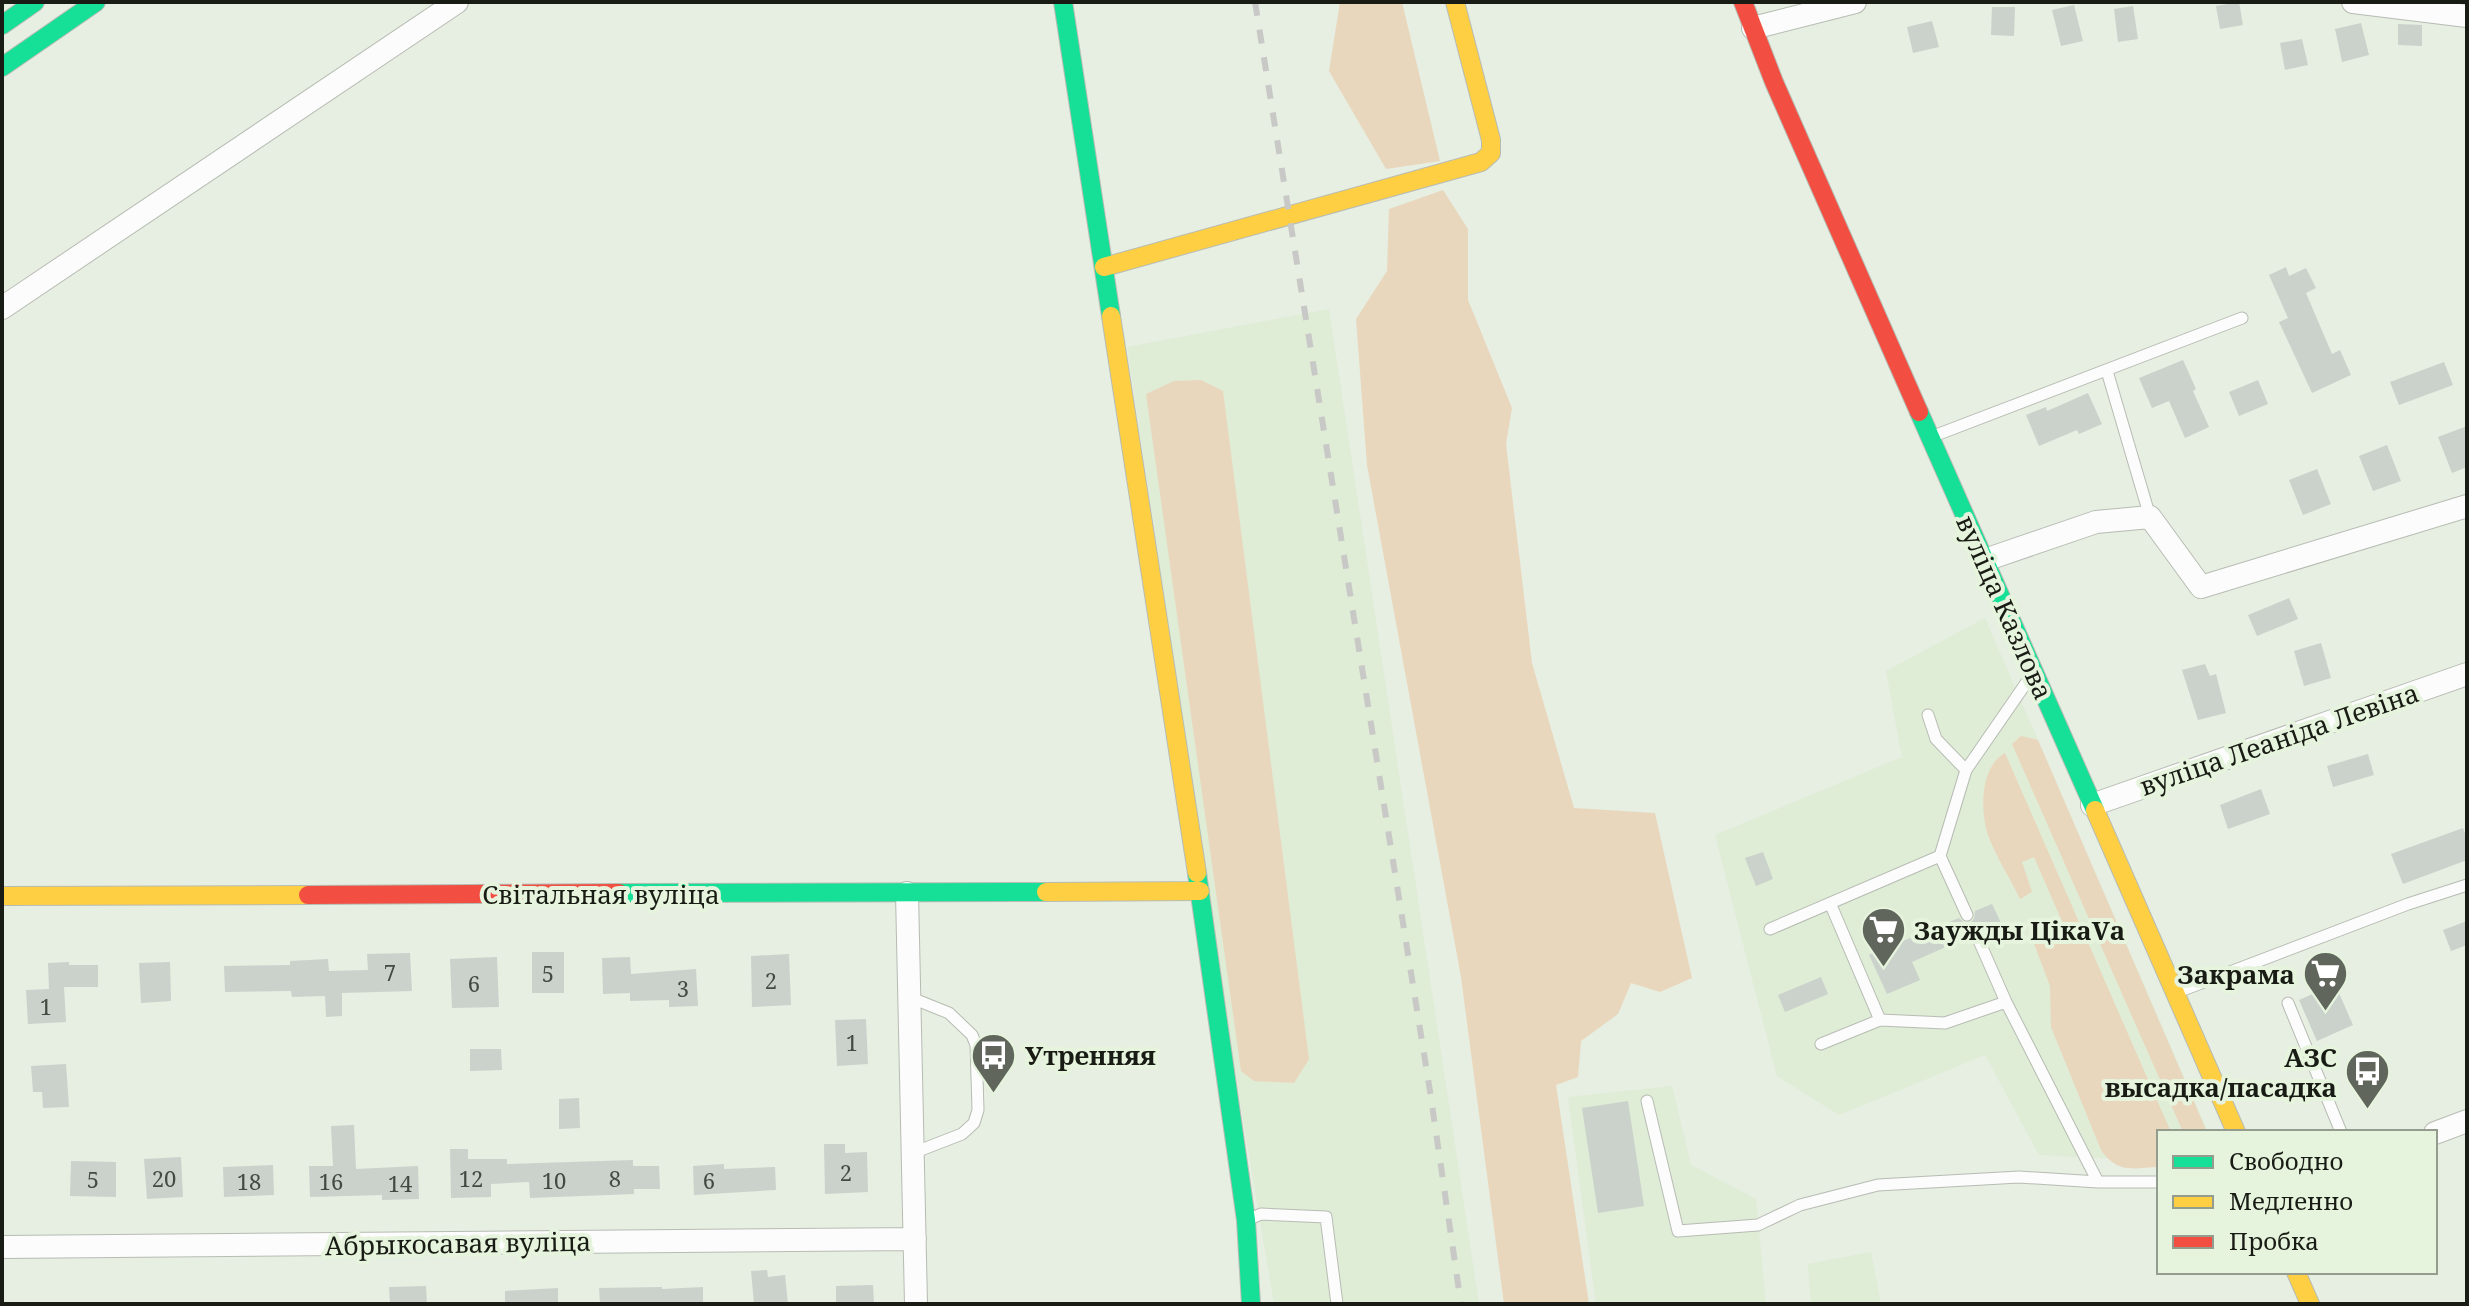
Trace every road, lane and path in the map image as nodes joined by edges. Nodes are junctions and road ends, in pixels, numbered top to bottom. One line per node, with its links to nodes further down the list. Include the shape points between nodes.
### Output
1 (35, 2): 11 (main road)
2 (96, 2): 13 (main road)
3 (457, 2): 16 (street)
4 (1063, 2): 15 (main road)
5 (1455, 2): 15 (main road, via 1491,140 1491,153 1481,162)
6 (1722, 2): 14 (main road)
7 (1743, 2): 12 (main road)
8 (1855, 2): 12 (street)
9 (2353, 2): 10 (street)
10 (2467, 16)
11 (2, 25)
12 (1753, 28): 14 (main road)
13 (2, 67)
14 (1774, 82): 19 (main road, вуліца Казлова)
15 (1104, 267): 30 (main road)
16 (2, 308)
17 (2242, 318): 18 (lane)
18 (2107, 371): 19 (lane); 21 (lane)
19 (1931, 438): 22 (main road, вуліца Казлова)
20 (2467, 506): 21 (street, via 2201,587)
21 (2150, 517): 22 (street, via 2096,522)
22 (1985, 560): 23 (main road, вуліца Казлова)
23 (2033, 672): 26 (lane); 27 (main road, вуліца Казлова)
24 (2467, 674): 27 (street, вуліца Леаніда Левіна)
25 (1928, 715): 26 (lane, via 1936,739)
26 (1966, 770): 28 (lane)
27 (2092, 805): 37 (main road, вуліца Казлова)
28 (1940, 856): 33 (lane); 34 (lane)
29 (2467, 885): 37 (lane)
30 (1200, 891): 31 (main road, Світальная вуліца); 51 (main road)
31 (907, 893): 32 (main road, Світальная вуліца); 38 (street)
32 (2, 896)
33 (1830, 903): 35 (lane); 41 (lane)
34 (1967, 915)
35 (1770, 929)
36 (1976, 934): 39 (lane)
37 (2175, 993): 45 (main road, вуліца Казлова)
38 (909, 997): 48 (street); 48 (lane, via 949,1013 972,1035 978,1110 962,1134)
39 (2006, 1002): 41 (lane, via 1945,1023); 49 (lane)
40 (2288, 1003): 46 (lane)
41 (1880, 1020): 42 (lane)
42 (1821, 1044)
43 (1647, 1101): 49 (lane, via 1678,1231 1758,1225 1800,1205 1878,1185 2019,1177)
44 (2467, 1121): 47 (street)
45 (2235, 1130)
46 (2340, 1130)
47 (2437, 1132)
48 (913, 1153): 52 (street)
49 (2098, 1182): 50 (lane)
50 (2157, 1182)
51 (1246, 1220): 56 (main road); 57 (lane, via 1261,1214 1326,1217)
52 (915, 1239): 53 (street, Абрыкосавая вуліца); 55 (street)
53 (2, 1247)
54 (2297, 1274): 58 (main road)
55 (916, 1304)
56 (1251, 1304)
57 (1337, 1304)
58 (2310, 1304)

